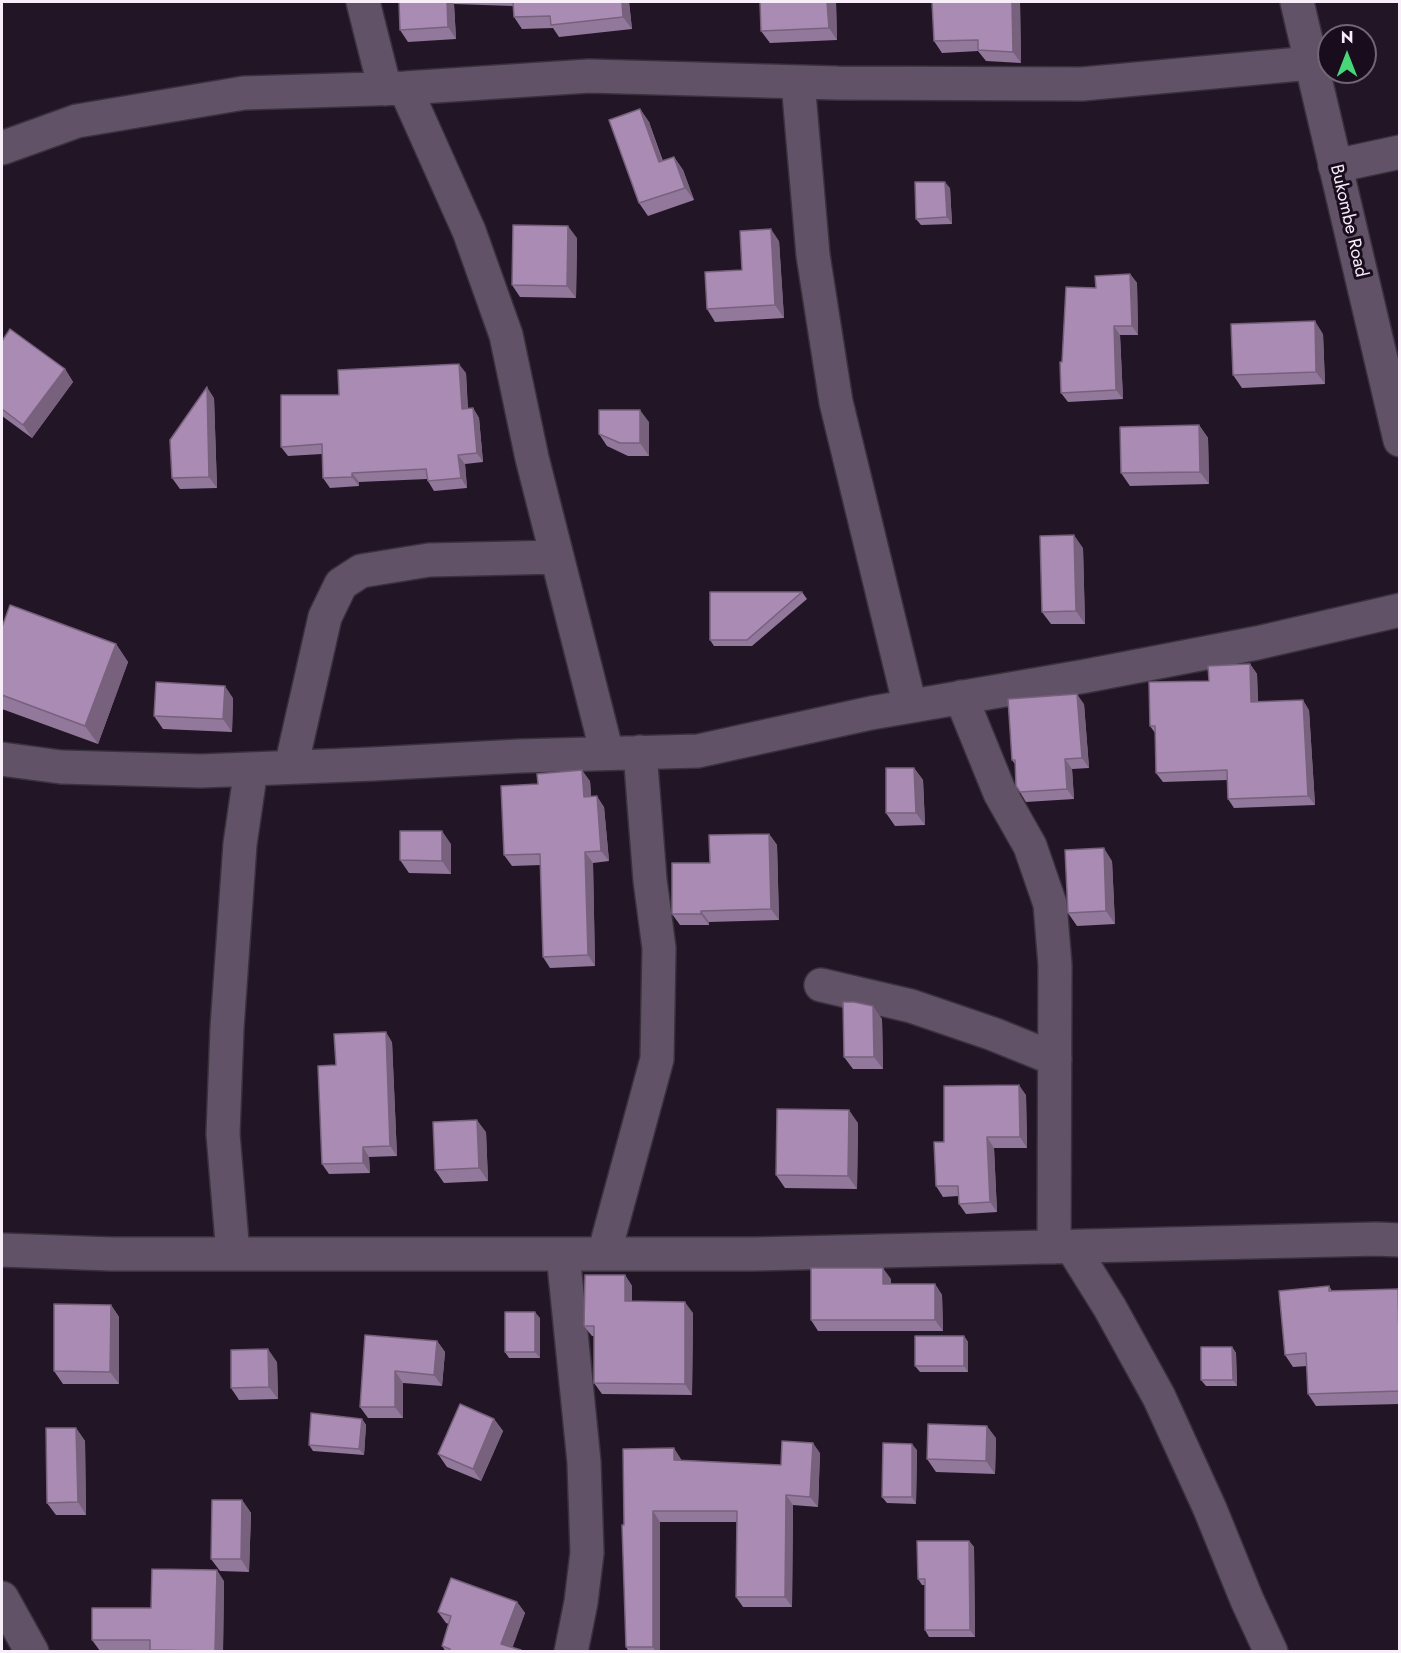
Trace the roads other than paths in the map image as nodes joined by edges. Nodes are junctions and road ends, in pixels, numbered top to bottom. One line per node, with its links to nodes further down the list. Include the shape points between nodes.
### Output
1 (363, 2): 5 (street)
2 (1297, 2): 3 (street, Bukombe Road)
3 (1311, 63): 4 (street, via 1082,84); 8 (street, Bukombe Road)
4 (798, 82): 5 (street, via 589,76); 13 (street, via 813,255 836,402)
5 (395, 88): 6 (street, via 243,93 77,121); 10 (street, via 469,231 506,335)
6 (2, 148)
7 (1400, 152): 8 (street)
8 (1335, 166): 9 (street, Bukombe Road)
9 (1400, 440)
10 (557, 557): 15 (street); 17 (street, via 429,560 361,571 341,584 325,617)
11 (1400, 610): 12 (street, via 1257,643)
12 (961, 697): 13 (street); 20 (street, via 1000,793 1030,846 1050,904 1055,965)
13 (910, 706): 14 (street, via 698,751)
14 (640, 752): 15 (street); 26 (street, via 659,948 657,1059)
15 (607, 753): 17 (street)
16 (2, 759): 18 (street, via 61,767)
17 (291, 767): 18 (street)
18 (251, 769): 24 (street, via 240,844 223,1134)
19 (821, 985): 20 (street, via 911,1006)
20 (1055, 1059): 22 (street)
21 (1400, 1240): 22 (street)
22 (1063, 1247): 26 (street); 30 (street, via 1110,1308 1159,1397)
23 (2, 1250): 24 (street)
24 (233, 1254): 25 (street)
25 (562, 1254): 26 (street); 29 (street, via 584,1462 587,1553)
26 (604, 1254)
27 (2, 1598): 28 (street)
28 (32, 1652)
29 (572, 1652)
30 (1271, 1652)

